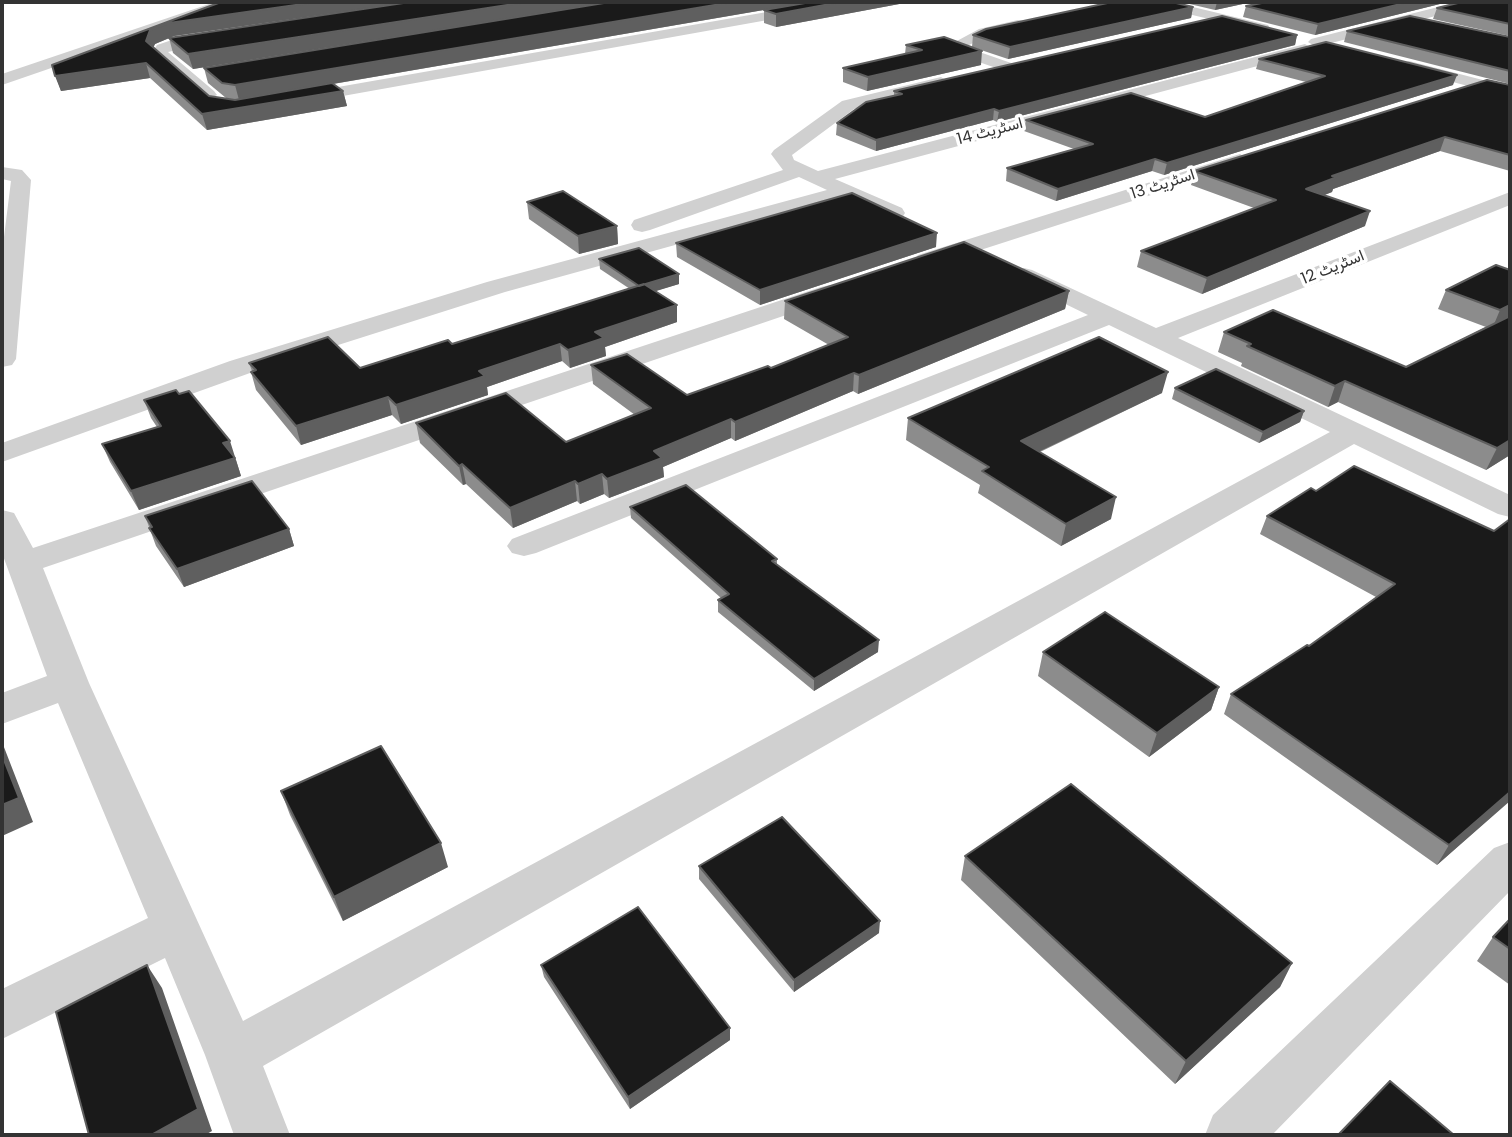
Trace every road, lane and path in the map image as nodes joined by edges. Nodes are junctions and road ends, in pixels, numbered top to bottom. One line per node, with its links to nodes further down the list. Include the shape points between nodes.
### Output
1 (229, 2): 19 (street)
2 (846, 2): 13 (street)
3 (1156, 2): 6 (street)
4 (1473, 2): 7 (street, اسٹریٹ 14)
5 (1254, 8): 6 (street)
6 (1218, 17): 11 (street); 14 (street)
7 (1405, 19): 9 (street); 14 (street, اسٹریٹ 14)
8 (1033, 21): 17 (street, via 984,32 952,48 1015,66)
9 (1432, 26)
10 (619, 27): 13 (street)
11 (1181, 27)
12 (235, 34): 24 (street, via 174,44 160,53 195,76)
13 (642, 37): 23 (street)
14 (1321, 43): 15 (street); 27 (street, اسٹریٹ 14)
15 (1351, 51)
16 (1390, 61): 20 (street)
17 (981, 73)
18 (954, 79): 27 (street, via 848,104 781,154 787,164)
19 (2, 80)
20 (1480, 85): 21 (street); 22 (street)
21 (1510, 92)
22 (1441, 97)
23 (277, 102)
24 (220, 106)
25 (1256, 155): 31 (street, اسٹریٹ 13)
26 (2, 173): 35 (street, via 15,174 21,180)
27 (809, 173): 28 (street); 34 (street, اسٹریٹ 14, via 524,265)
28 (848, 191): 30 (street); 34 (street)
29 (1510, 198): 37 (street, اسٹریٹ 12)
30 (918, 225)
31 (954, 241): 32 (street, اسٹریٹ 13); 36 (street)
32 (899, 269)
33 (859, 282): 44 (street)
34 (496, 287): 40 (street, via 240,367)
35 (6, 290): 38 (street)
36 (1109, 316): 37 (street); 43 (street)
37 (1155, 338): 39 (street)
38 (2, 359)
39 (1353, 432): 41 (street); 50 (street)
40 (2, 453)
41 (1510, 507)
42 (2, 520): 44 (street)
43 (524, 546)
44 (24, 562): 45 (street)
45 (69, 683): 46 (street); 48 (street)
46 (2, 709)
47 (1510, 861): 52 (street)
48 (176, 928): 49 (street); 50 (street)
49 (2, 1015)
50 (232, 1055): 51 (street)
51 (262, 1135)
52 (1233, 1135)

